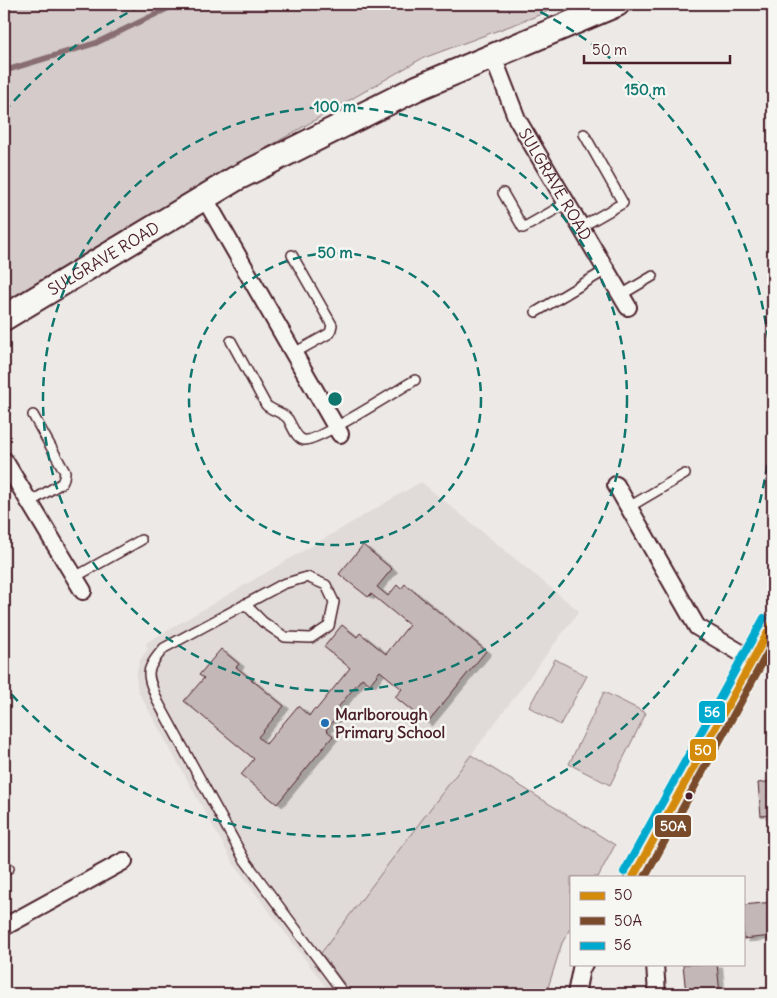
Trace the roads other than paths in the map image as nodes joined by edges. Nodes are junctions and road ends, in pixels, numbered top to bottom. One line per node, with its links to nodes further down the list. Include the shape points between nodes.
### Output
1 (617, 4): 2 (street, SULGRAVE ROAD)
2 (493, 57): 5 (street, SULGRAVE ROAD, via 417,88); 6 (street, SULGRAVE ROAD, via 517,119)
3 (584, 134): 7 (lane, via 623,203)
4 (503, 193): 6 (lane, via 523,228)
5 (204, 197): 13 (street, SULGRAVE ROAD); 15 (street)
6 (567, 204): 7 (street, SULGRAVE ROAD)
7 (581, 228): 9 (street, SULGRAVE ROAD)
8 (292, 255): 15 (lane, via 332,325 330,333)
9 (606, 270): 11 (street, SULGRAVE ROAD); 12 (lane)
10 (653, 276): 11 (lane)
11 (624, 301)
12 (536, 312)
13 (4, 318)
14 (231, 341): 18 (lane, via 266,405 287,417 300,438 310,440)
15 (294, 353): 18 (street)
16 (415, 380): 18 (lane)
17 (33, 415): 22 (lane, via 65,472 62,483)
18 (338, 430)
19 (4, 460): 22 (street)
20 (685, 474): 23 (lane)
21 (616, 484): 23 (street)
22 (30, 502): 25 (street)
23 (629, 507): 28 (street, via 697,626)
24 (142, 540): 25 (lane)
25 (79, 584)
26 (245, 604): 26 (lane, via 283,584 307,577 326,584 334,602 329,626 311,638 285,638); 34 (lane, via 164,648 151,664 148,678 244,859)
27 (773, 623): 28 (street)
28 (753, 660): 30 (street)
29 (124, 861): 31 (street)
30 (634, 876)
31 (5, 922)
32 (583, 966): 35 (street)
33 (655, 966): 36 (street)
34 (344, 994)
35 (576, 994)
36 (657, 994)

